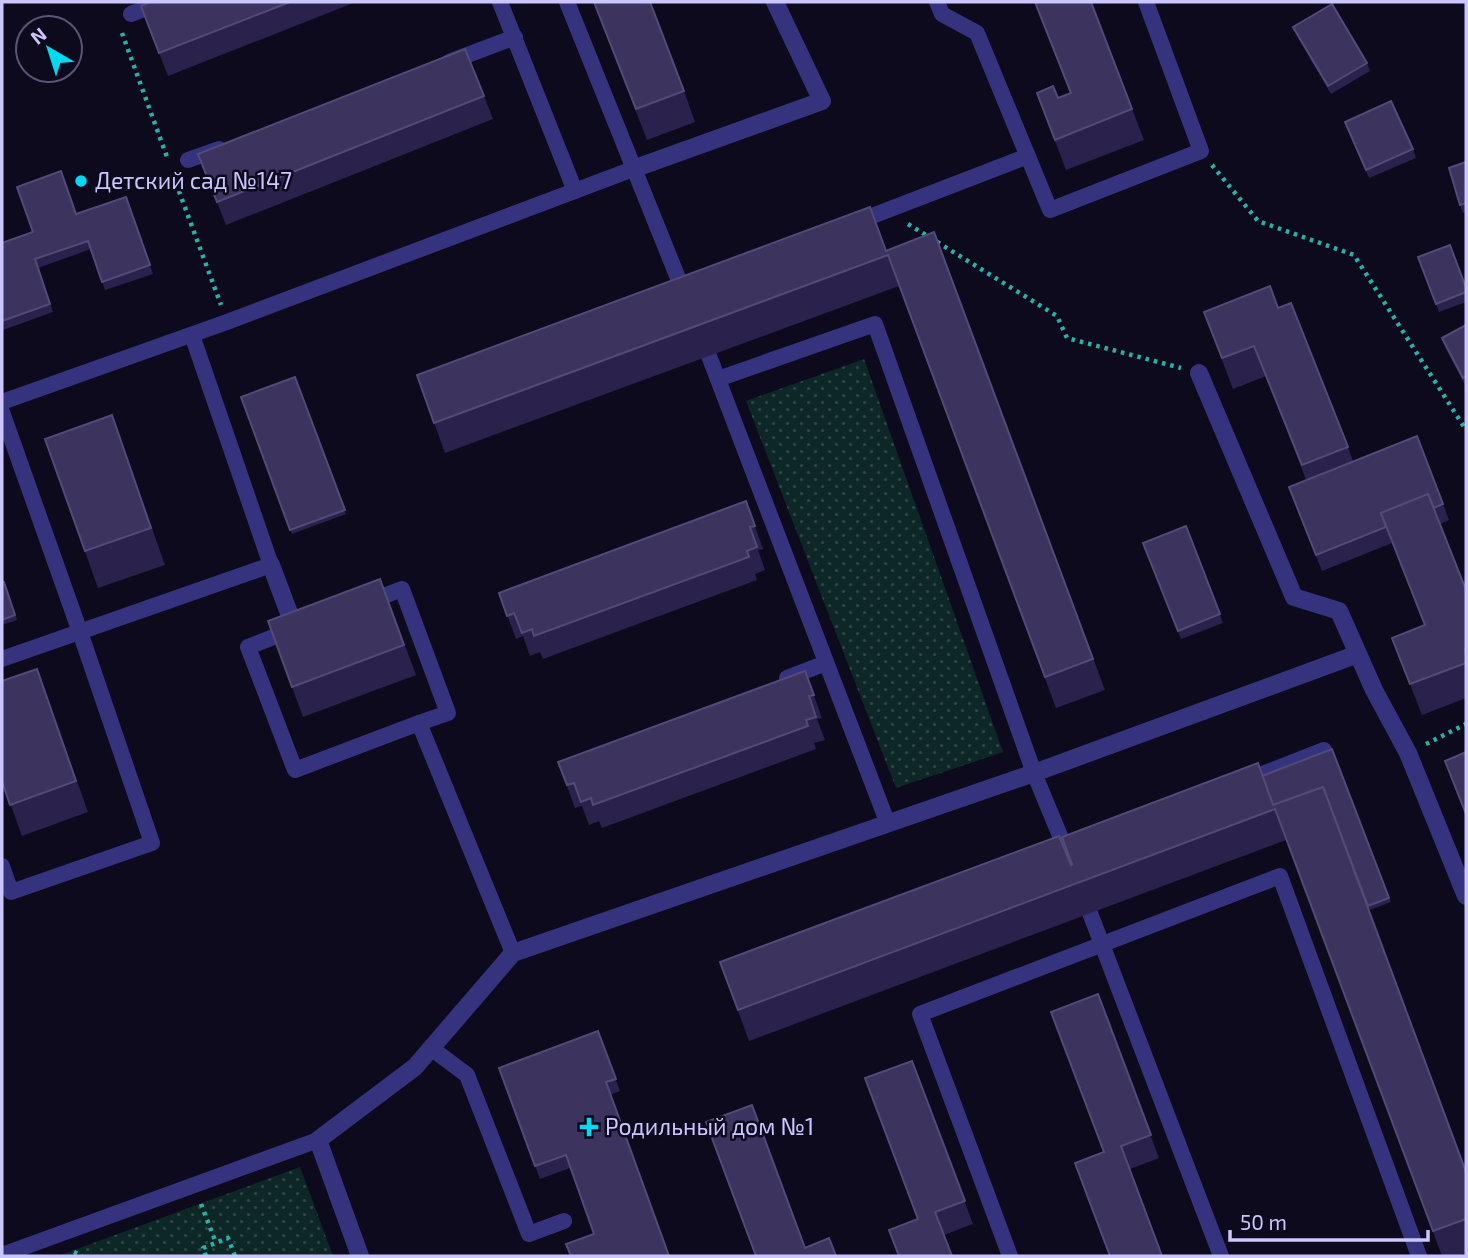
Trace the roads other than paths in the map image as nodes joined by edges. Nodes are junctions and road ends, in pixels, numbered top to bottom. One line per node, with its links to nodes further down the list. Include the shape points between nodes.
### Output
1 (162, 2): 7 (lane)
2 (500, 2): 8 (lane)
3 (567, 2): 13 (lane)
4 (775, 2): 13 (street, via 822,101)
5 (937, 2): 11 (lane, via 942,14 977,33)
6 (1146, 2): 11 (lane, via 1201,151 1050,210)
7 (131, 14)
8 (514, 37): 9 (lane); 14 (lane)
9 (436, 67)
10 (228, 146): 12 (lane)
11 (1028, 156): 15 (lane)
12 (188, 160)
13 (633, 169): 14 (lane); 16 (lane)
14 (575, 191): 17 (lane)
15 (836, 230)
16 (691, 308)
17 (192, 335): 21 (lane); 23 (lane)
18 (709, 356): 20 (lane)
19 (1199, 373): 27 (street, via 1294,597 1339,611)
20 (718, 379): 29 (lane, via 757,502); 33 (lane, via 875,324)
21 (2, 402)
22 (2, 412): 26 (lane)
23 (271, 565): 25 (street); 26 (lane)
24 (351, 608): 31 (lane, via 402,589 448,713)
25 (300, 627): 31 (lane, via 248,647 295,770)
26 (80, 632): 28 (lane); 36 (lane, via 152,843 11,892)
27 (1358, 654): 33 (street); 38 (street, via 1408,753)
28 (2, 659)
29 (826, 663): 30 (lane); 35 (lane)
30 (775, 682)
31 (419, 723): 41 (lane)
32 (1324, 750): 34 (lane)
33 (1034, 773): 35 (street); 37 (lane)
34 (1233, 785)
35 (888, 824): 41 (street)
36 (2, 866)
37 (1073, 867)
38 (1466, 896)
39 (1090, 913): 40 (lane)
40 (1101, 944): 47 (lane, via 920,1014); 48 (lane); 49 (lane, via 1280,876)
41 (513, 953): 42 (street)
42 (432, 1048): 43 (street, via 415,1068); 44 (lane, via 467,1075 529,1234)
43 (318, 1140): 45 (lane); 46 (street)
44 (564, 1221)
45 (2, 1255)
46 (360, 1256)
47 (1010, 1256)
48 (1221, 1256)
49 (1419, 1256)

